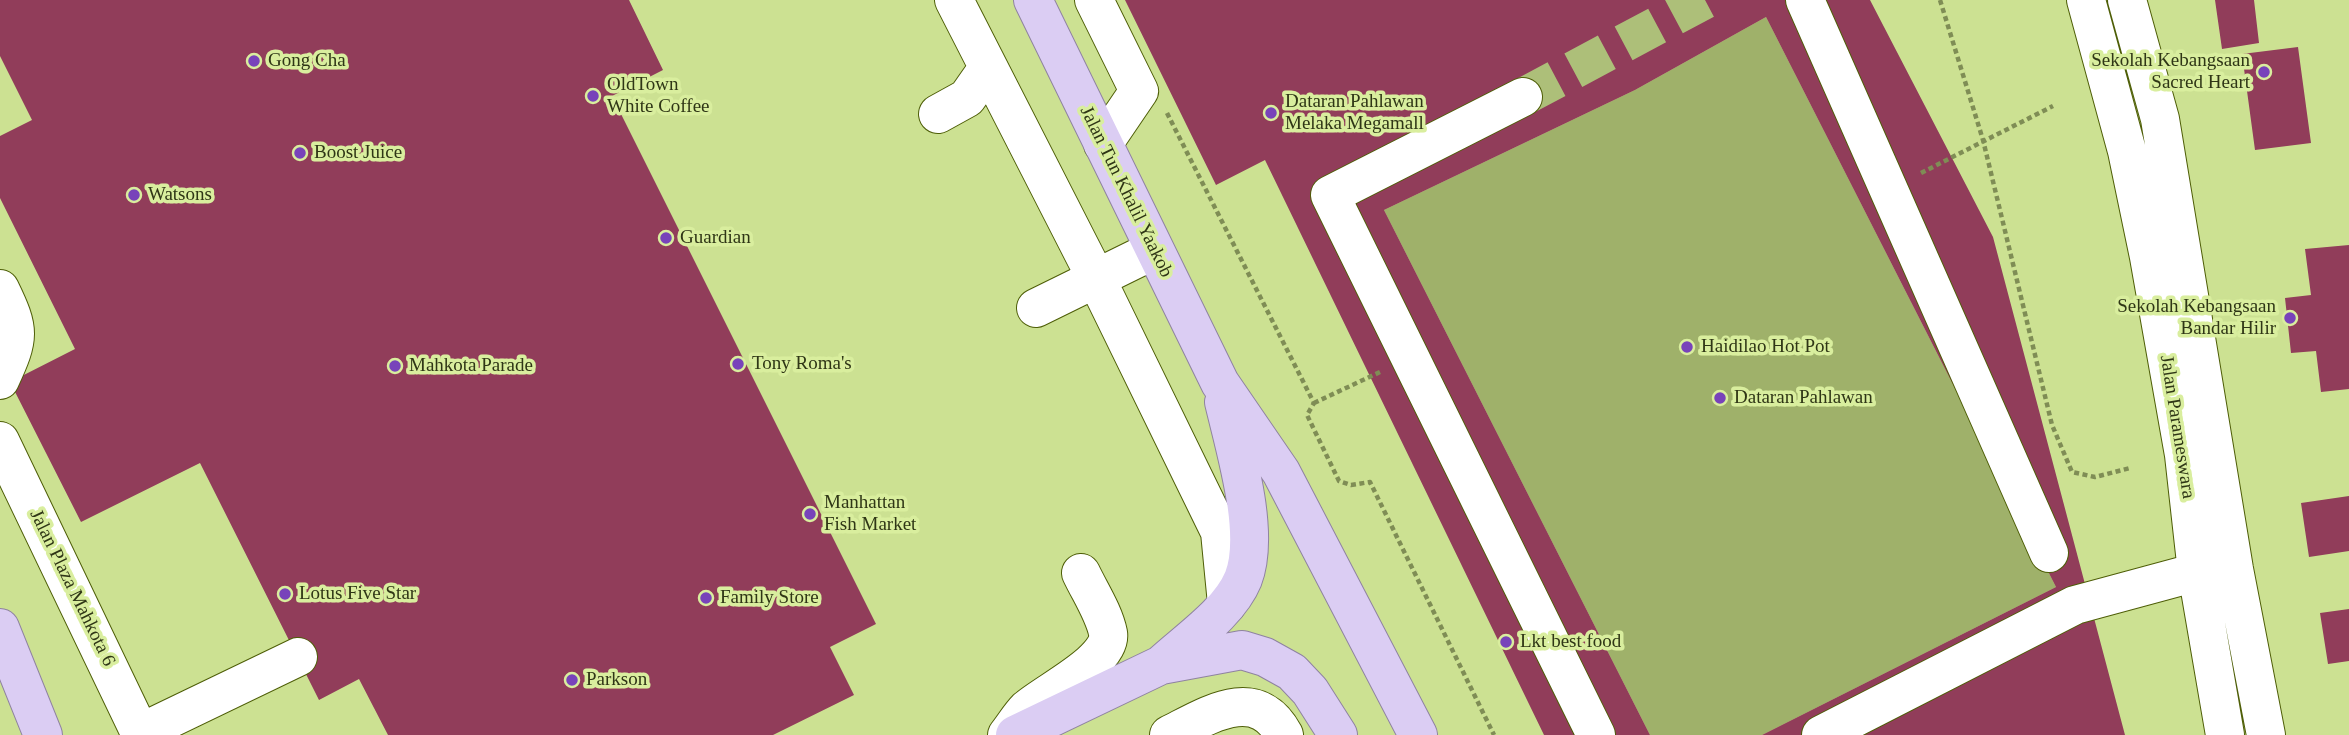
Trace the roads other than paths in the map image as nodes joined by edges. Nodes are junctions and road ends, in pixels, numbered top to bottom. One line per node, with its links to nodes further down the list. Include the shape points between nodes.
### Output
1 (954, 0): 7 (street)
2 (1033, 0): 10 (main road, Jalan Tun Khalil Yaakob)
3 (1094, 0): 10 (street, via 1139,91)
4 (1805, 0): 18 (street)
5 (2086, 0): 19 (street, Jalan Parameswara, via 2127,151 2184,455)
6 (2127, 0): 19 (street, Jalan Parameswara, via 2162,132)
7 (988, 68): 9 (street, via 967,98); 12 (street)
8 (1523, 97): 33 (street, via 1331,195)
9 (938, 114)
10 (1103, 144): 11 (main road, Jalan Tun Khalil Yaakob)
11 (1154, 250): 12 (street); 16 (main road, Jalan Tun Khalil Yaakob)
12 (1095, 276): 14 (street); 21 (street, via 1220,532)
13 (0, 289): 15 (street, via 17,323 13,350)
14 (1036, 308)
15 (0, 380)
16 (1220, 383): 21 (main road, Jalan Tun Khalil Yaakob, via 1246,496 1243,578); 32 (main road, Jalan Tun Khalil Yaakob, via 1281,472)
17 (0, 441): 25 (street, Jalan Plaza Mahkota 6)
18 (2049, 552)
19 (2215, 570): 34 (street, via 2075,605); 35 (street, Jalan Parameswara); 36 (street, Jalan Parameswara)
20 (1081, 573): 27 (street, via 1109,636 1107,648 1026,710)
21 (1227, 604): 24 (main road, Jalan Tun Khalil Yaakob)
22 (0, 628): 26 (main road)
23 (298, 657): 25 (street)
24 (1161, 665): 28 (main road); 31 (main road, via 1242,650 1265,657 1292,672 1310,691)
25 (141, 734)
26 (43, 735)
27 (1007, 735)
28 (1015, 735)
29 (1169, 735): 30 (street, via 1218,710 1238,707 1258,708)
30 (1284, 735)
31 (1338, 735)
32 (1418, 735)
33 (1596, 735)
34 (1821, 735)
35 (2225, 735)
36 (2266, 735)

